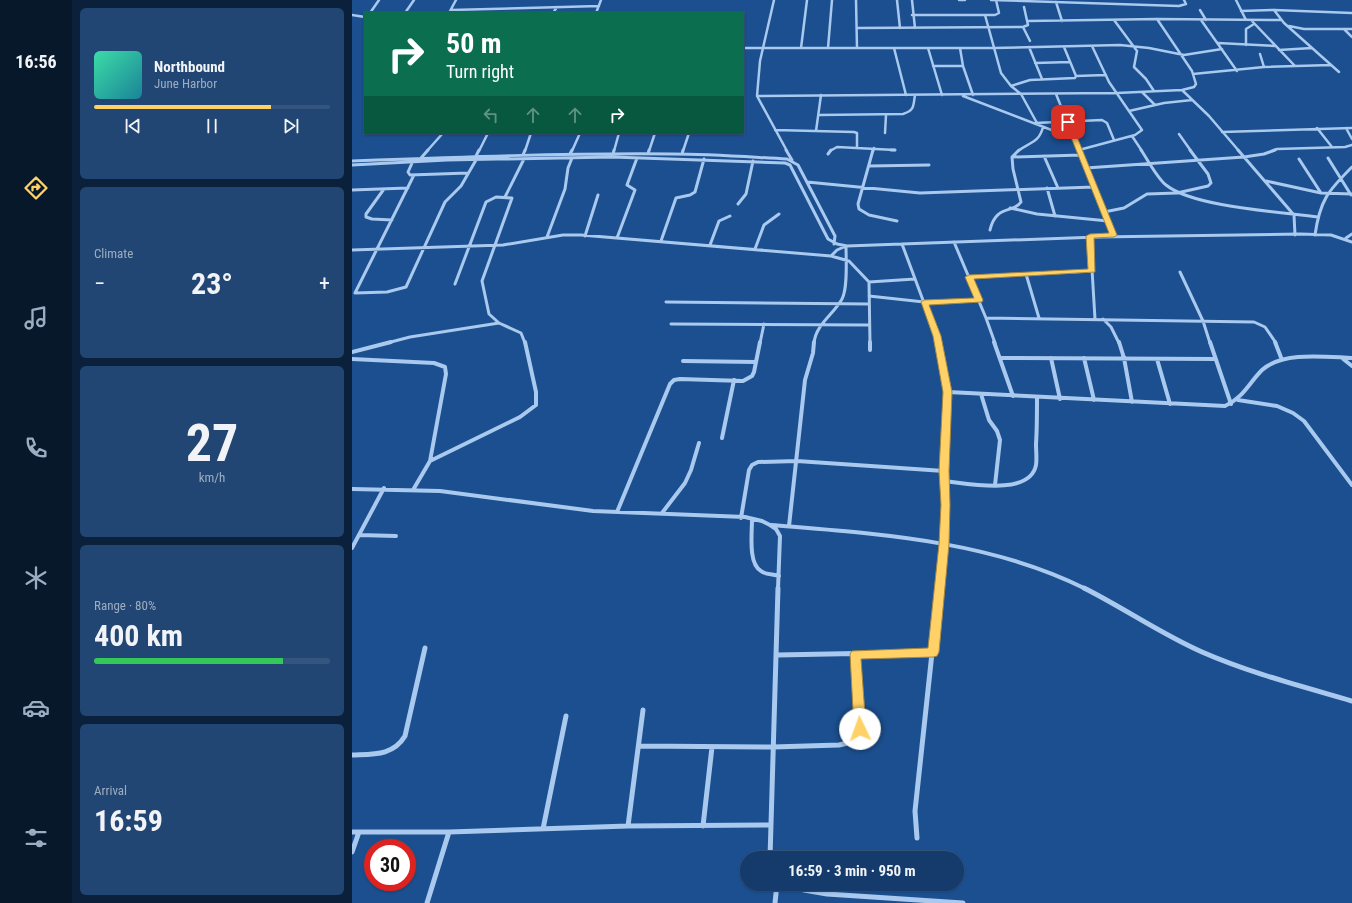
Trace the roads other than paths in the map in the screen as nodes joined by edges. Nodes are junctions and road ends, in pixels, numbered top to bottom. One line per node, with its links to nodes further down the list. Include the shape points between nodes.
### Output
1 (379, 0): 26 (street)
2 (414, 0): 27 (street)
3 (456, 0): 28 (street)
4 (601, 0): 19 (street)
5 (774, 0): 64 (street)
6 (807, 0): 65 (street)
7 (832, 0): 66 (street)
8 (856, 0): 49 (street)
9 (897, 0): 50 (street)
10 (912, 0): 32 (street)
11 (959, 0): 12 (street)
12 (964, 0)
13 (991, 0): 14 (street)
14 (996, 0): 18 (street); 33 (street, via 998,13)
15 (1184, 0): 18 (street, via 1186,4 1178,6)
16 (1233, 0): 17 (street)
17 (1236, 0): 25 (street)
18 (1056, 2): 43 (street)
19 (599, 6): 20 (street); 30 (street)
20 (557, 7): 22 (street); 29 (street)
21 (1024, 8): 44 (street)
22 (479, 10): 28 (street)
23 (1200, 10): 39 (street)
24 (1274, 10): 25 (street); 31 (street); 42 (street)
25 (1241, 11): 40 (street)
26 (371, 12)
27 (405, 12)
28 (450, 12)
29 (554, 12)
30 (596, 12)
31 (1352, 13)
32 (912, 15): 33 (street); 51 (street)
33 (985, 15): 47 (street)
34 (352, 16): 35 (street)
35 (364, 17)
36 (1157, 19): 37 (street); 38 (street); 76 (street)
37 (1114, 20): 43 (street); 59 (street)
38 (1201, 20): 39 (street); 56 (street)
39 (1206, 20): 40 (street)
40 (1246, 20): 41 (street)
41 (1251, 20): 42 (street); 45 (street)
42 (1281, 20): 46 (street)
43 (1062, 21): 44 (street)
44 (1028, 22): 48 (street, via 1028,25)
45 (1254, 24): 57 (street, via 1246,29); 60 (street)
46 (1288, 26): 52 (street, via 1304,29); 73 (street)
47 (989, 27): 48 (street); 51 (street); 71 (street)
48 (1023, 27): 55 (street)
49 (857, 28): 50 (street); 67 (street)
50 (900, 28): 51 (street)
51 (915, 28)
52 (1344, 29): 53 (street); 54 (street)
53 (1352, 29)
54 (1352, 37)
55 (1030, 41)
56 (1218, 42): 57 (street); 72 (street)
57 (1246, 45): 60 (street)
58 (1092, 46): 59 (street); 62 (street); 87 (street)
59 (1134, 46): 76 (street); 92 (street, via 1138,55 1134,66)
60 (1275, 46): 74 (street)
61 (1029, 47): 62 (street); 71 (street); 78 (street)
62 (1064, 47): 77 (street)
63 (744, 48): 64 (street)
64 (764, 48): 65 (street); 103 (street, via 756,85)
65 (801, 48): 66 (street)
66 (828, 48): 67 (street)
67 (857, 48): 68 (street)
68 (894, 48): 69 (street); 98 (street)
69 (928, 48): 70 (street); 80 (street)
70 (960, 48): 71 (street); 81 (street)
71 (994, 48): 90 (street, via 1001,73)
72 (1222, 48): 76 (street); 84 (street)
73 (1312, 48): 74 (street); 79 (street)
74 (1279, 50): 82 (street)
75 (1260, 54): 83 (street)
76 (1182, 55): 86 (street)
77 (1070, 62): 78 (street); 88 (street)
78 (1035, 63): 89 (street)
79 (1331, 65): 82 (street); 85 (street)
80 (933, 66): 81 (street); 100 (street)
81 (964, 66): 102 (street)
82 (1295, 66): 83 (street)
83 (1264, 68): 84 (street)
84 (1237, 71): 86 (street)
85 (1339, 72)
86 (1193, 74): 91 (street, via 1196,84 1194,87)
87 (1106, 75): 88 (street); 94 (street)
88 (1076, 76): 89 (street, via 1073,79)
89 (1042, 79): 90 (street)
90 (1010, 86): 95 (street)
91 (1182, 90): 92 (street); 104 (street)
92 (1154, 91): 93 (street)
93 (1142, 92): 94 (street); 105 (street)
94 (1116, 93): 96 (street); 106 (street)
95 (1021, 94): 96 (street); 102 (street); 110 (street)
96 (1056, 94): 109 (street)
97 (821, 95): 98 (street); 103 (street); 107 (street)
98 (906, 95): 99 (street)
99 (915, 95): 100 (street); 108 (street, via 914,109 910,112)
100 (942, 95): 101 (street)
101 (959, 95): 102 (street); 111 (street)
102 (973, 95)
103 (757, 96): 116 (street)
104 (1192, 100): 105 (street); 118 (street)
105 (1155, 105): 106 (street)
106 (1129, 111): 128 (street, via 1142,130)
107 (819, 115): 108 (street); 117 (street)
108 (886, 115): 119 (street)
109 (1068, 122): 110 (street); 129 (street); 130 (street, via 1097,119 1105,121)
110 (1037, 123): 111 (street)
111 (1033, 124): 112 (street)
112 (1043, 127): 129 (street); 146 (street, via 1037,140 1018,149)
113 (1318, 128): 114 (street); 118 (street); 133 (street)
114 (1346, 128): 115 (street); 131 (street)
115 (1352, 128)
116 (775, 130): 117 (street); 154 (street)
117 (816, 131): 134 (street, via 857,133)
118 (1222, 132): 147 (street)
119 (885, 133)
120 (442, 134): 148 (street)
121 (488, 134): 149 (street)
122 (531, 134): 145 (street)
123 (580, 134): 143 (street)
124 (619, 134): 138 (street)
125 (655, 134): 139 (street)
126 (689, 134): 140 (street)
127 (1179, 134): 155 (street)
128 (1132, 136): 130 (street); 159 (street)
129 (1075, 139): 137 (street)
130 (1114, 140): 137 (street)
131 (1352, 140)
132 (1352, 146): 133 (street)
133 (1332, 147): 147 (street, via 1277,149)
134 (857, 148): 135 (street); 141 (street, via 837,147)
135 (874, 148): 136 (street); 162 (street)
136 (895, 150)
137 (1079, 150): 142 (street)
138 (613, 154): 139 (street); 143 (street)
139 (648, 154): 140 (street)
140 (682, 154): 154 (street)
141 (828, 154)
142 (1081, 154): 144 (street); 164 (street)
143 (571, 156): 145 (street); 150 (street); 202 (street, via 565,189)
144 (1044, 156): 146 (street); 174 (street)
145 (524, 157): 149 (street); 183 (street)
146 (1012, 157): 176 (street)
147 (1244, 157): 155 (street); 168 (street)
148 (421, 158): 149 (street); 158 (street)
149 (476, 158): 156 (street); 165 (street)
150 (637, 158): 153 (street); 203 (street, via 627,184 635,190 633,199)
151 (1328, 158): 167 (street)
152 (1299, 159): 179 (street)
153 (704, 160): 157 (street); 205 (street, via 695,192 676,198)
154 (792, 160): 169 (street, via 798,165)
155 (1198, 160): 159 (street); 178 (street, via 1208,174 1211,184)
156 (413, 161): 160 (street); 166 (street, via 408,172)
157 (753, 161): 184 (street, via 746,194); 208 (street, via 790,165 826,236)
158 (352, 162)
159 (1150, 164): 164 (street); 178 (street, via 1164,184)
160 (352, 165)
161 (929, 165): 162 (street)
162 (869, 166): 170 (street)
163 (1352, 167): 167 (street)
164 (1086, 168): 171 (street)
165 (468, 174): 166 (street); 214 (street, via 461,186 445,202)
166 (414, 175): 172 (street)
167 (1340, 179): 180 (street); 181 (street)
168 (1265, 181): 179 (street); 188 (street)
169 (807, 182): 170 (street); 208 (street, via 835,236)
170 (863, 187): 176 (street, via 920,193); 193 (street, via 859,208 869,215)
171 (1094, 187): 174 (street); 186 (street)
172 (408, 188): 175 (street); 192 (street)
173 (1047, 188): 174 (street); 176 (street); 190 (street)
174 (1058, 188)
175 (384, 189): 177 (street); 192 (street, via 366,216 372,219)
176 (1018, 189): 185 (street, via 1021,202)
177 (352, 190)
178 (1177, 193): 186 (street, via 1147,194 1124,208); 188 (street, via 1197,199)
179 (1321, 193): 180 (street)
180 (1326, 193): 181 (street); 191 (street)
181 (1352, 194)
182 (598, 195): 200 (street)
183 (505, 197): 210 (street, via 513,199); 212 (street, via 491,198 486,202)
184 (738, 204)
185 (1010, 208): 190 (street); 195 (street, via 993,219)
186 (1104, 212): 194 (street)
187 (779, 214): 216 (street, via 764,225)
188 (1293, 214): 191 (street); 196 (street)
189 (730, 216): 211 (street, via 719,221)
190 (1055, 216): 194 (street)
191 (1318, 217): 199 (street)
192 (392, 220): 215 (street)
193 (897, 221)
194 (1108, 221): 198 (street)
195 (990, 230)
196 (1295, 234): 198 (street); 199 (street)
197 (1352, 234): 204 (street)
198 (1114, 235): 201 (street)
199 (1315, 235): 204 (street)
200 (585, 236): 202 (street); 203 (street)
201 (1090, 236): 206 (street); 220 (street)
202 (547, 237): 210 (street, via 518,244)
203 (617, 238): 205 (street)
204 (1346, 238): 207 (street)
205 (661, 241): 211 (street)
206 (954, 242): 209 (street); 223 (street)
207 (1352, 242)
208 (834, 244): 213 (street)
209 (902, 244): 213 (street); 224 (street)
210 (496, 245): 212 (street); 238 (street, via 482,281 490,314)
211 (710, 245): 216 (street)
212 (471, 246): 214 (street); 226 (street)
213 (846, 246): 218 (street); 219 (street)
214 (425, 248): 215 (street); 215 (street, via 406,287 387,292 354,293)
215 (378, 249): 217 (street)
216 (755, 249): 218 (street)
217 (352, 250)
218 (831, 256): 219 (street)
219 (846, 259): 225 (street); 231 (street, via 845,286)
220 (1092, 271): 222 (street); 235 (street)
221 (1180, 272): 237 (street)
222 (1026, 274): 223 (street); 234 (street)
223 (969, 277): 228 (street)
224 (915, 279): 225 (street); 230 (street)
225 (869, 282): 227 (street)
226 (455, 284)
227 (869, 296): 230 (street); 232 (street)
228 (979, 300): 230 (street); 233 (street)
229 (666, 302): 231 (street)
230 (924, 302): 259 (street, via 937,336)
231 (840, 303): 232 (street); 241 (street)
232 (869, 304): 242 (street)
233 (986, 318): 234 (street); 245 (street)
234 (1040, 318): 235 (street)
235 (1095, 319): 236 (street)
236 (1103, 319): 237 (street); 253 (street, via 1114,332)
237 (1203, 321): 252 (street); 254 (street, via 1254,322 1265,326 1269,329)
238 (499, 323): 244 (street, via 410,337); 271 (street, via 517,330 524,338 536,392 536,405 520,417)
239 (671, 324): 240 (street)
240 (764, 324): 241 (street); 256 (street)
241 (821, 325): 242 (street); 272 (street, via 815,336 805,380)
242 (869, 325): 243 (street)
243 (870, 350)
244 (352, 352)
245 (1000, 358): 246 (street); 261 (street)
246 (1051, 358): 247 (street); 263 (street)
247 (1084, 358): 253 (street); 264 (street)
248 (1342, 358): 249 (street); 254 (street); 257 (street)
249 (1352, 358)
250 (352, 359): 271 (street, via 434,363 445,367 446,374)
251 (1157, 359): 252 (street); 253 (street); 267 (street)
252 (1216, 359): 268 (street)
253 (1124, 360): 266 (street)
254 (1282, 360): 265 (street, via 1269,365)
255 (684, 361): 256 (street)
256 (756, 362): 258 (street, via 752,376 744,380)
257 (1352, 366)
258 (734, 380): 269 (street); 280 (street, via 680,378 670,384)
259 (948, 392): 260 (street); 273 (street)
260 (981, 394): 261 (street); 275 (street, via 989,420 1000,440)
261 (1013, 396): 262 (street)
262 (1036, 398): 263 (street); 275 (street, via 1036,466 1030,476 1021,482)
263 (1060, 399): 264 (street)
264 (1094, 400): 266 (street)
265 (1238, 400): 268 (street); 276 (street, via 1277,406 1304,421)
266 (1132, 402): 267 (street)
267 (1170, 404): 268 (street)
268 (1231, 404)
269 (722, 438)
270 (699, 443): 281 (street, via 685,482)
271 (430, 461): 279 (street)
272 (797, 461): 273 (street); 282 (street, via 762,461 752,465); 285 (street)
273 (944, 471): 274 (street)
274 (944, 481): 275 (street); 288 (street)
275 (995, 485)
276 (1352, 485)
277 (384, 488): 278 (street); 279 (street); 286 (street)
278 (352, 489)
279 (413, 490): 280 (street)
280 (617, 512): 281 (street)
281 (662, 514): 282 (street)
282 (741, 518): 283 (street)
283 (752, 520): 284 (street); 290 (street, via 756,568)
284 (770, 524): 285 (street); 290 (street, via 777,529 780,536)
285 (790, 526): 288 (street)
286 (359, 535): 287 (street); 289 (street)
287 (396, 536)
288 (944, 544): 292 (street); 295 (street, via 1045,571 1168,635 1236,666)
289 (352, 548)
290 (779, 576): 294 (street)
291 (425, 648): 301 (street, via 402,744 393,751 382,754)
292 (933, 652): 293 (street); 309 (street, via 915,811)
293 (856, 654): 294 (street); 300 (street, via 860,729 858,737 852,742 839,745)
294 (777, 655): 300 (street)
295 (1352, 702)
296 (643, 710): 298 (street)
297 (566, 716): 305 (street)
298 (639, 746): 299 (street); 303 (street)
299 (712, 747): 300 (street); 304 (street)
300 (773, 747): 302 (street)
301 (352, 755)
302 (771, 824): 304 (street); 310 (street)
303 (628, 826): 304 (street); 305 (street)
304 (703, 826)
305 (543, 828): 308 (street)
306 (352, 832): 307 (street)
307 (359, 832): 308 (street); 311 (street)
308 (449, 832): 315 (street)
309 (917, 838)
310 (770, 851)
311 (352, 852)
312 (776, 891): 316 (street)
313 (810, 891): 314 (street)
314 (945, 902): 317 (street)
315 (427, 903)
316 (775, 903)
317 (963, 903)

